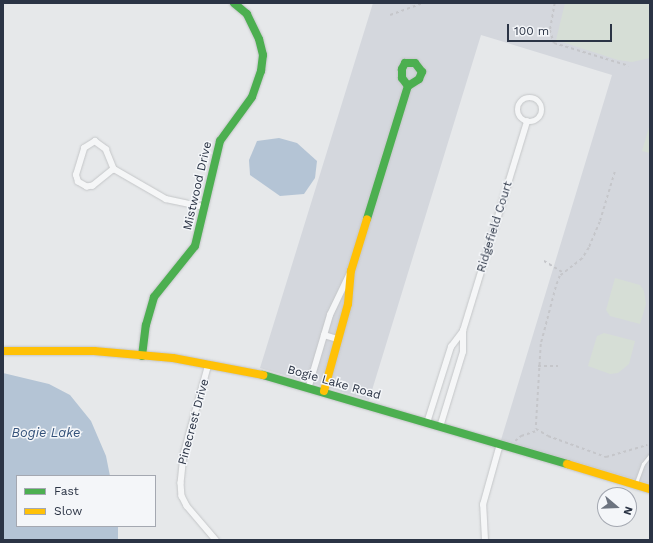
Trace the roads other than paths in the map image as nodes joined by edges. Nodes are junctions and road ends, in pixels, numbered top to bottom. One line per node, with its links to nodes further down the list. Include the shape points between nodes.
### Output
1 (234, 3): 5 (street, Mistwood Drive, via 247,14 259,39 263,55 262,71 252,97 220,142)
2 (408, 86): 6 (street)
3 (527, 122): 3 (street, via 536,121 541,115 540,104 534,99 527,99 519,106 519,114); 7 (street, Ridgefield Court)
4 (114, 169): 4 (street, via 106,149 95,141 84,148 76,175 78,182 87,187 93,186); 5 (street, via 166,200)
5 (206, 207): 11 (street, Mistwood Drive, via 195,246 154,297 146,325)
6 (351, 271): 8 (street, via 336,299); 9 (street, via 348,304)
7 (463, 331): 15 (street, Ridgefield Court, via 451,347); 16 (street, Ridgefield Court, via 464,352)
8 (324, 335): 9 (street); 13 (street)
9 (337, 339): 14 (street)
10 (3, 351): 11 (street, Bogie Lake Road, via 94,351)
11 (142, 356): 12 (street, Bogie Lake Road)
12 (209, 364): 13 (street, Bogie Lake Road); 21 (street, Pinecrest Drive, via 184,455 181,483 182,496 187,506)
13 (309, 386): 14 (street, Bogie Lake Road)
14 (324, 391): 15 (street, Bogie Lake Road)
15 (427, 423): 16 (street, Bogie Lake Road)
16 (440, 427): 17 (street, Bogie Lake Road)
17 (503, 445): 19 (street, Bogie Lake Road); 22 (street, via 483,505)
18 (650, 455): 19 (lane, via 643,464)
19 (635, 484): 20 (street, Bogie Lake Road)
20 (650, 489)
21 (216, 540)
22 (485, 540)

